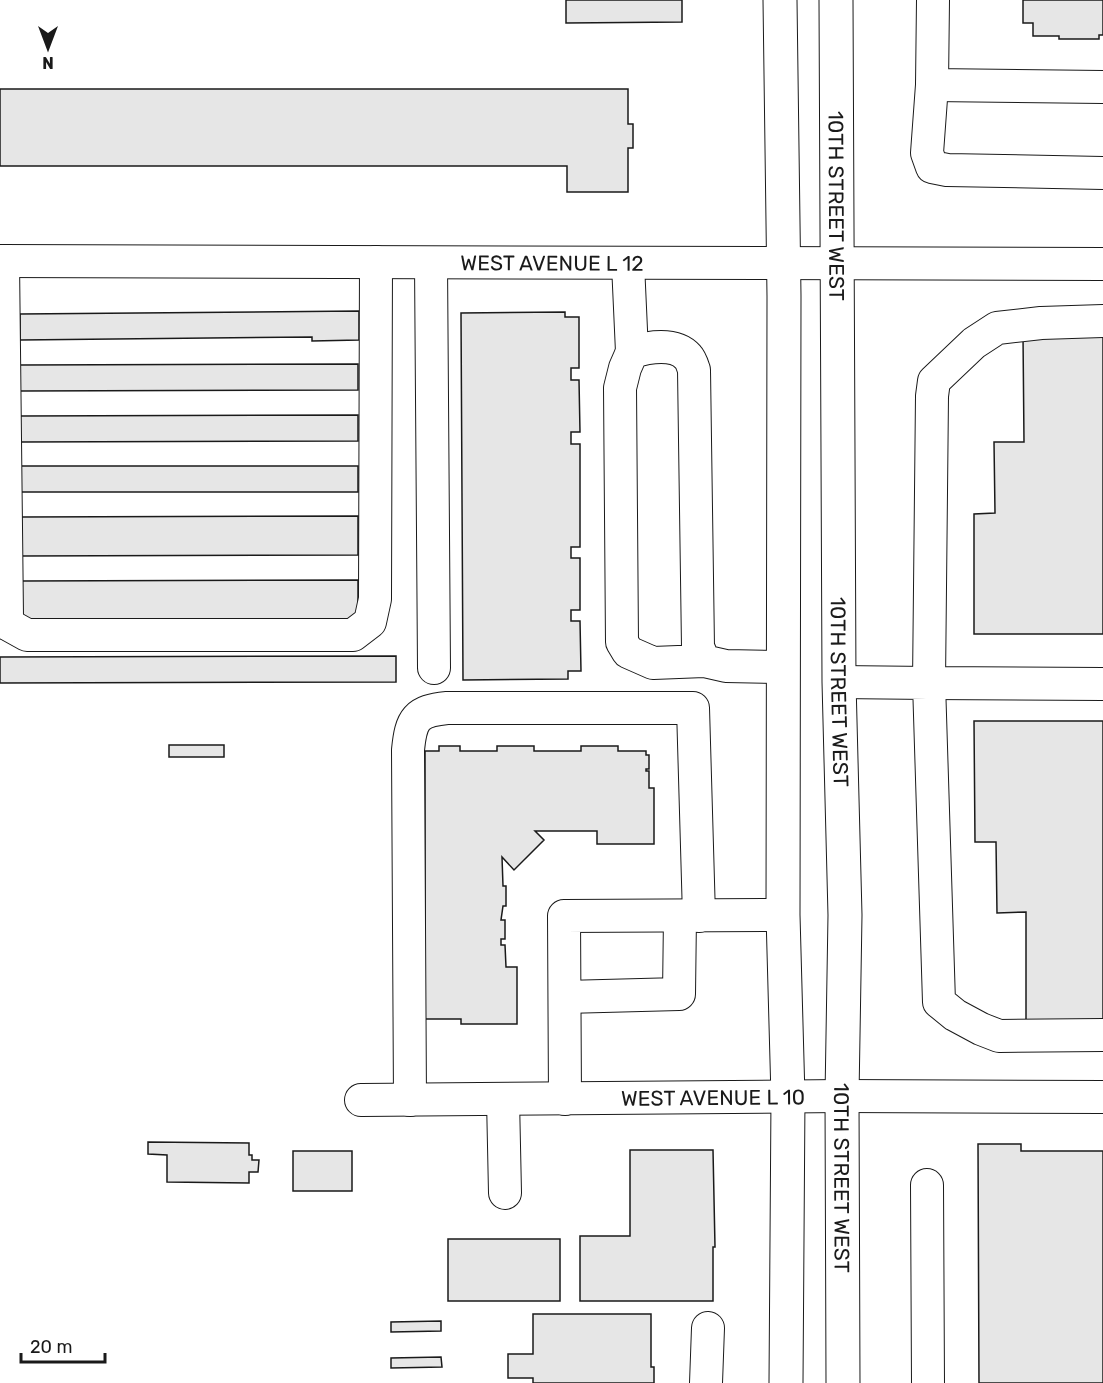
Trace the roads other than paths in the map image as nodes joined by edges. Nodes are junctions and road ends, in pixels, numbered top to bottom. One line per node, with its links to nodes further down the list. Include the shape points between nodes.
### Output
1 (780, 0): 10 (main road)
2 (836, 0): 11 (main road, 10TH STREET WEST)
3 (933, 0): 4 (street)
4 (932, 85): 5 (street); 6 (street, via 927,153 932,167)
5 (1103, 87)
6 (1103, 172)
7 (2, 261): 8 (street, WEST AVENUE L 12); 8 (street, via 7,615 9,625 27,635 353,635 370,622 375,599)
8 (376, 262): 9 (street, WEST AVENUE L 12)
9 (431, 263): 12 (street, WEST AVENUE L 12); 18 (street)
10 (783, 263): 11 (street, WEST AVENUE L 12); 12 (street, WEST AVENUE L 12); 17 (main road)
11 (836, 263): 13 (street, WEST AVENUE L 12); 19 (main road, 10TH STREET WEST)
12 (628, 264): 15 (street)
13 (1103, 264)
14 (1103, 321): 20 (street, via 997,328 974,342 934,381)
15 (632, 352): 16 (street, via 652,346 672,348 688,356 694,370 698,647); 16 (street, via 620,388 622,642 628,652 653,663)
16 (704, 661): 17 (street, via 726,666)
17 (783, 667): 22 (main road)
18 (434, 668)
19 (839, 682): 20 (street); 26 (main road, 10TH STREET WEST, via 845,915)
20 (928, 683): 21 (street); 25 (street, via 939,1002 955,1015 999,1036)
21 (1103, 684)
22 (783, 915): 23 (street); 27 (main road)
23 (689, 916): 24 (street, via 679,994); 24 (street, via 564,916); 31 (street, via 693,708 447,708 429,710 417,717 410,731 408,750)
24 (564, 997): 29 (street)
25 (1103, 1035)
26 (842, 1096): 27 (street, WEST AVENUE L 10); 28 (street, WEST AVENUE L 10); 38 (main road, 10TH STREET WEST)
27 (788, 1097): 29 (street, WEST AVENUE L 10); 37 (main road)
28 (1103, 1097)
29 (565, 1099): 32 (street, WEST AVENUE L 10)
30 (361, 1100): 31 (street, WEST AVENUE L 10)
31 (410, 1100): 32 (street, WEST AVENUE L 10)
32 (503, 1100): 34 (street)
33 (927, 1185): 39 (street)
34 (505, 1193)
35 (708, 1328): 36 (street)
36 (706, 1383)
37 (786, 1383)
38 (843, 1383)
39 (928, 1383)

